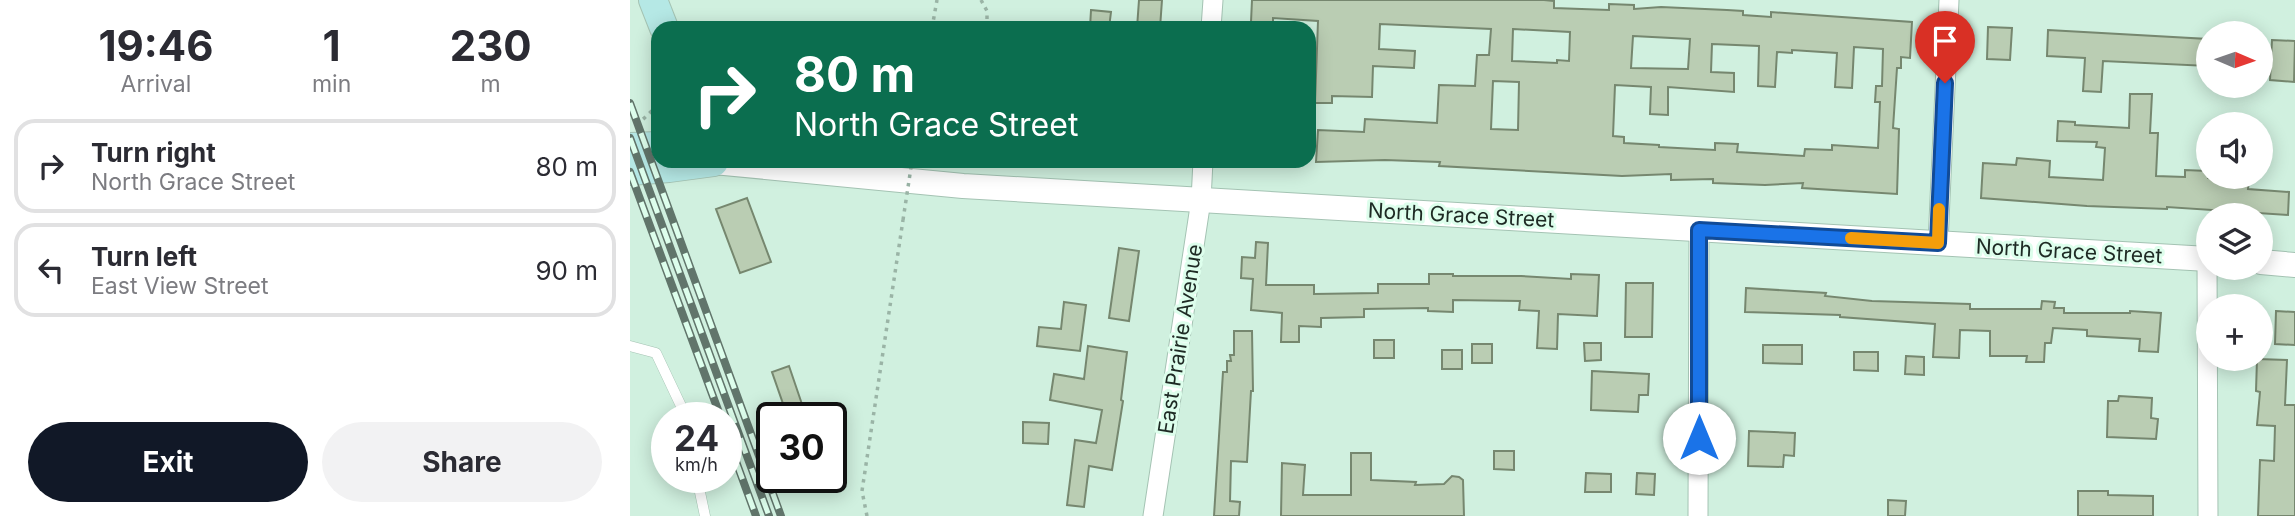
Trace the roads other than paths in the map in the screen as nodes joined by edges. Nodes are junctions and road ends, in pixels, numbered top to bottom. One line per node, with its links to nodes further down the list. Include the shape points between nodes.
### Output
1 (653, 0): 4 (main road)
2 (1213, 0): 5 (street)
3 (1949, 0): 14 (street)
4 (661, 21)
5 (1212, 21)
6 (651, 146): 7 (main road)
7 (630, 147)
8 (674, 168): 11 (main road, North Grace Street)
9 (783, 168): 12 (street, North Grace Street, via 963,186)
10 (1203, 168): 12 (street, East Prairie Avenue)
11 (630, 170)
12 (1201, 200): 13 (street, North Grace Street); 23 (street, East Prairie Avenue)
13 (1699, 230): 14 (street, North Grace Street); 24 (street)
14 (1938, 243): 15 (street, North Grace Street)
15 (2196, 258)
16 (2273, 263): 17 (street)
17 (2295, 265)
18 (2208, 280): 25 (street)
19 (630, 346): 20 (lane, via 656,352)
20 (679, 402)
21 (700, 493): 22 (lane)
22 (705, 516)
23 (1153, 516)
24 (1698, 516)
25 (2208, 516)

